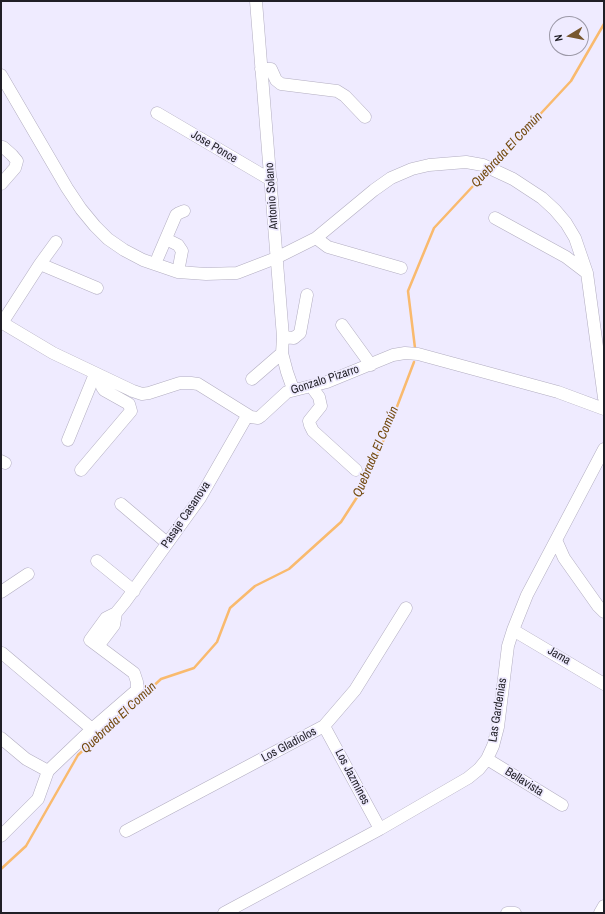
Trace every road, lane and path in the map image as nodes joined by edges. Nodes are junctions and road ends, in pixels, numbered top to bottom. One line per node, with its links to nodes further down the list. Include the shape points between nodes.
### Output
1 (256, 1): 2 (street, Antonio Solano)
2 (261, 69): 5 (street, via 271,69 281,84 336,92 345,96); 7 (street, Antonio Solano)
3 (1, 75): 18 (street, via 67,188 95,226 124,250 143,260)
4 (157, 113): 7 (street, Jose Ponce)
5 (364, 117)
6 (3, 147): 8 (street, via 17,161 15,168)
7 (271, 180): 15 (street, Antonio Solano)
8 (1, 184)
9 (184, 211): 12 (street, via 176,215)
10 (495, 218): 19 (street, via 566,257)
11 (316, 238): 15 (street); 17 (street, via 328,247); 19 (street, via 391,178 429,165 466,162 498,171 528,187 542,198 566,223 575,238)
12 (166, 239): 14 (street); 18 (street, via 178,245 182,251)
13 (56, 242): 16 (street)
14 (158, 257)
15 (276, 258): 18 (street, via 237,273); 24 (street, Antonio Solano)
16 (40, 264): 20 (street); 22 (street)
17 (402, 268)
18 (178, 272)
19 (586, 273): 31 (street)
20 (97, 288)
21 (307, 295): 24 (street, via 300,333 294,338)
22 (2, 323): 27 (street, via 53,353)
23 (342, 326): 26 (street)
24 (283, 338): 25 (street, Antonio Solano)
25 (282, 353): 28 (street); 30 (street, Antonio Solano)
26 (371, 364): 29 (street, Gonzalo Pizarro, via 328,382); 32 (street, Gonzalo Pizarro, via 393,355 418,354 558,392)
27 (100, 376): 33 (street, via 132,392 142,394 180,383 198,384); 34 (street); 36 (street, via 104,390 129,404 131,411)
28 (252, 379)
29 (311, 386): 30 (street, Gonzalo Pizarro); 37 (street, via 319,397 321,406 309,421 313,431)
30 (293, 389): 33 (street, Gonzalo Pizarro, via 262,416)
31 (604, 398)
32 (604, 409)
33 (247, 416): 40 (street, Pasaje Casanova, via 200,498)
34 (68, 440)
35 (604, 449): 39 (street, Las Gardenias)
36 (81, 470)
37 (356, 470)
38 (121, 504): 40 (street)
39 (556, 540): 46 (street, via 564,558); 47 (street, Las Gardenias, via 527,595)
40 (167, 543): 43 (street, Pasaje Casanova)
41 (97, 561): 43 (street)
42 (28, 574): 44 (street)
43 (134, 591): 51 (street, Pasaje Casanova, via 117,612 114,625 94,643 134,674 137,690)
44 (1, 592)
45 (406, 608): 50 (street, Los Gladiolos, via 355,690)
46 (604, 612)
47 (513, 630): 49 (street, Jama); 53 (street, Las Gardenias, via 508,646 498,727)
48 (2, 653): 51 (street)
49 (604, 684)
50 (324, 726): 57 (street, Los Jazmines); 58 (street, Los Gladiolos)
51 (92, 729): 54 (street)
52 (1, 738): 54 (street, via 26,759)
53 (487, 759): 55 (street, Bellavista); 57 (street, Las Gardenias, via 468,778)
54 (48, 771): 56 (street, via 38,799)
55 (562, 805)
56 (3, 829)
57 (380, 829): 60 (street, Las Gardenias)
58 (126, 832)
59 (604, 906): 63 (street)
60 (224, 913)
61 (507, 913): 62 (street)
62 (515, 913)
63 (600, 913)

